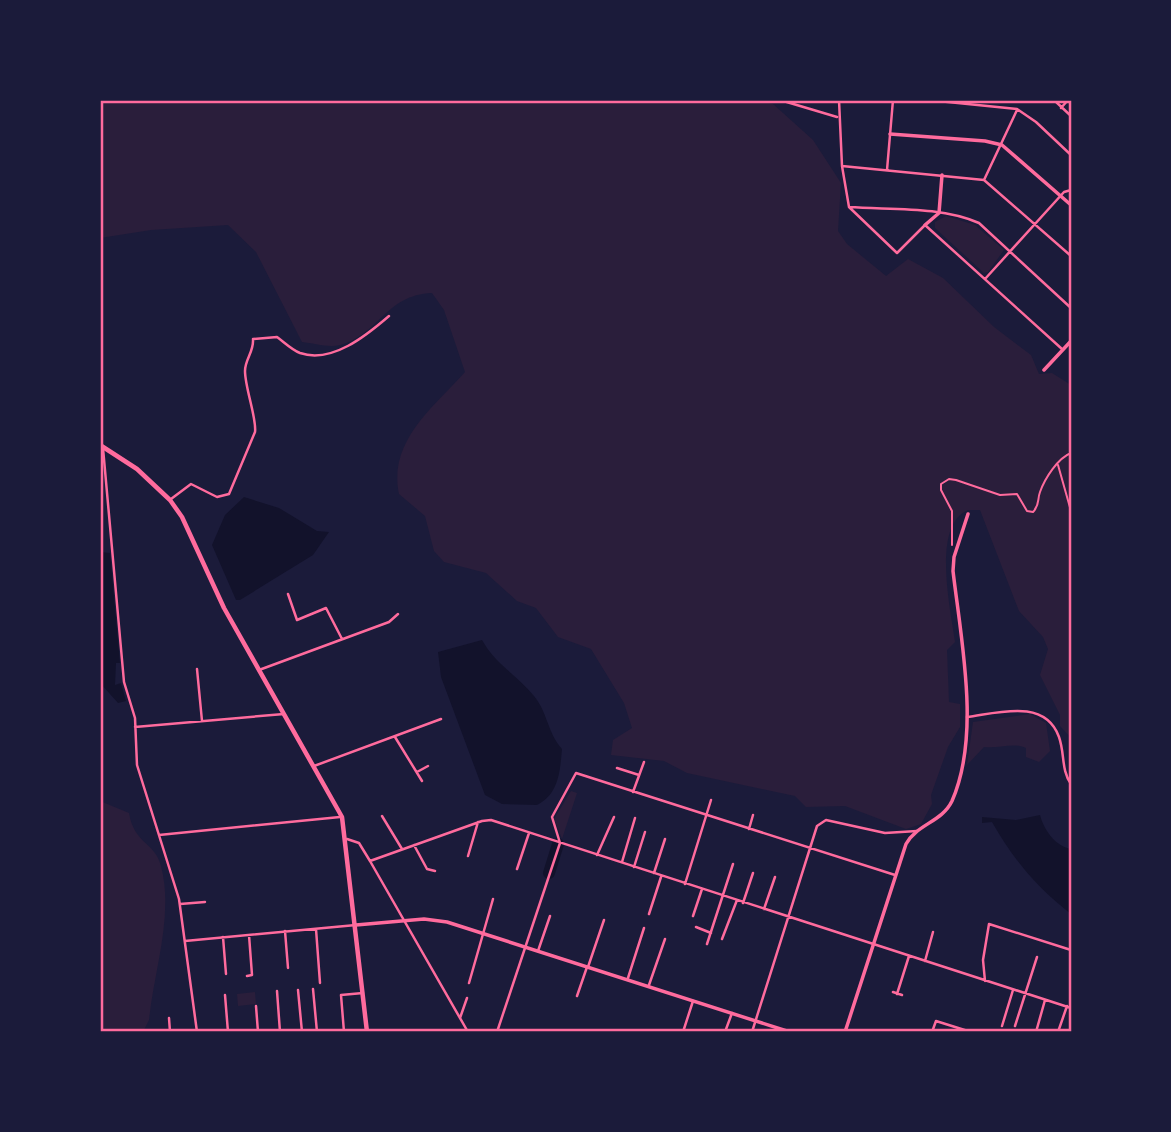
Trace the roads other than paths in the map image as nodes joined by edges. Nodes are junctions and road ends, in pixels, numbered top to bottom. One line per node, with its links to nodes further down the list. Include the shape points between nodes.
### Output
1 (780, 100): 10 (street)
2 (839, 100): 10 (street)
3 (893, 100): 11 (street)
4 (928, 100): 8 (street)
5 (1054, 100): 7 (street)
6 (1068, 100): 7 (street)
7 (1061, 108): 9 (street)
8 (1017, 109): 12 (street); 13 (street)
9 (1071, 116)
10 (838, 117): 14 (street)
11 (890, 134): 12 (street); 15 (street)
12 (1002, 145): 17 (street); 19 (street)
13 (1071, 155)
14 (842, 166): 15 (street); 21 (street)
15 (887, 170): 16 (street)
16 (942, 175): 17 (street); 22 (street)
17 (984, 180): 23 (street)
18 (1071, 190): 19 (street)
19 (1061, 196): 20 (street); 23 (street)
20 (1071, 205)
21 (849, 207): 22 (street); 24 (street, via 897,253)
22 (939, 213): 24 (street); 25 (street, via 979,223)
23 (1036, 224): 25 (street); 26 (street)
24 (925, 225): 27 (street)
25 (1011, 252): 27 (street); 28 (street)
26 (1071, 256)
27 (985, 279): 31 (street)
28 (1071, 308)
29 (389, 316): 34 (street, via 369,334 327,353 301,354 277,337 253,339 245,373 250,412 257,425 232,489 223,498 191,484)
30 (1071, 341): 31 (street)
31 (1063, 350): 32 (street)
32 (1044, 370)
33 (101, 446): 34 (main road, via 137,469); 45 (street, via 124,682)
34 (170, 500): 40 (main road)
35 (968, 514): 42 (street, via 954,557)
36 (288, 594): 38 (street, via 297,620 326,608)
37 (398, 614): 38 (street, via 389,622)
38 (342, 639): 40 (street)
39 (197, 669): 44 (street)
40 (260, 670): 41 (main road)
41 (284, 714): 44 (street); 48 (main road)
42 (966, 717): 55 (street, via 1026,710 1047,718 1059,737); 66 (street, via 965,751 951,803 933,823)
43 (441, 719): 46 (street)
44 (202, 721): 45 (street)
45 (135, 727): 69 (street, via 137,765)
46 (394, 736): 48 (street); 51 (street)
47 (643, 762): 53 (street)
48 (314, 766): 61 (main road)
49 (428, 766): 51 (street)
50 (617, 768): 53 (street)
51 (416, 771): 52 (street); 54 (street)
52 (411, 773)
53 (639, 775): 56 (street)
54 (422, 781)
55 (1071, 785)
56 (633, 792): 60 (street); 72 (street, via 576,773 552,817)
57 (711, 800): 60 (street)
58 (753, 815): 65 (street)
59 (382, 816): 75 (street)
60 (706, 816): 65 (street); 89 (street)
61 (342, 817): 69 (street); 70 (main road)
62 (614, 817): 76 (street)
63 (635, 818): 79 (street)
64 (478, 822): 68 (street, via 491,820); 73 (street); 77 (street)
65 (748, 829): 74 (street)
66 (917, 831): 74 (street, via 885,833 826,820 817,826); 86 (street, via 906,844)
67 (645, 832): 81 (street)
68 (529, 833): 72 (street); 82 (street)
69 (159, 835): 96 (street)
70 (347, 839): 78 (street, via 359,843); 104 (main road)
71 (664, 839): 85 (street)
72 (560, 843): 76 (street); 119 (street)
73 (414, 845): 75 (street); 83 (street, via 427,869)
74 (811, 848): 86 (street); 101 (street)
75 (402, 849): 78 (street)
76 (596, 855): 79 (street)
77 (468, 856)
78 (370, 861): 102 (street)
79 (621, 863): 81 (street)
80 (733, 864): 91 (street)
81 (634, 867): 85 (street)
82 (517, 869)
83 (435, 871)
84 (753, 873): 95 (street)
85 (654, 874): 87 (street)
86 (896, 875): 118 (street)
87 (661, 876): 89 (street); 98 (street)
88 (775, 877): 97 (street)
89 (685, 884): 90 (street)
90 (702, 889): 91 (street); 100 (street)
91 (723, 896): 93 (street); 111 (street)
92 (493, 899): 110 (street)
93 (737, 900): 95 (street); 115 (street)
94 (205, 902): 96 (street)
95 (743, 902): 97 (street)
96 (180, 904): 116 (street)
97 (764, 909): 101 (street)
98 (649, 914)
99 (550, 916): 121 (street)
100 (693, 916)
101 (789, 917): 118 (street); 151 (street)
102 (403, 920): 104 (street); 110 (street, via 440,920); 150 (street)
103 (604, 920): 125 (street)
104 (356, 925): 107 (street); 138 (main road)
105 (696, 927): 111 (street)
106 (644, 928): 129 (street)
107 (316, 929): 108 (street); 131 (street)
108 (285, 931): 112 (street); 126 (street)
109 (933, 932): 124 (street)
110 (482, 933): 119 (street); 132 (street)
111 (711, 933): 117 (street)
112 (249, 935): 113 (street); 128 (street, via 252,975)
113 (223, 937): 116 (street); 127 (street)
114 (665, 939): 133 (street)
115 (722, 939)
116 (185, 941): 155 (street)
117 (707, 944)
118 (874, 945): 122 (street); 169 (street)
119 (527, 948): 121 (street); 164 (street)
120 (1071, 950): 130 (street, via 989,924)
121 (538, 951): 125 (street)
122 (909, 956): 124 (street); 141 (street, via 895,993)
123 (1037, 957): 139 (street)
124 (925, 961): 130 (street)
125 (588, 967): 129 (street); 142 (street)
126 (288, 968)
127 (226, 974)
128 (247, 976)
129 (627, 980): 133 (street)
130 (985, 981): 136 (street)
131 (320, 983)
132 (469, 983)
133 (649, 987): 145 (street)
134 (313, 989): 160 (street)
135 (298, 990): 159 (street)
136 (1013, 990): 139 (street); 152 (street)
137 (277, 991): 158 (street)
138 (363, 993): 161 (street, via 341,995); 162 (main road)
139 (1026, 993): 144 (street); 153 (street)
140 (225, 995): 156 (street)
141 (902, 995)
142 (578, 996)
143 (467, 998): 150 (street)
144 (1045, 1000): 147 (street); 172 (street)
145 (693, 1001): 148 (street); 165 (street)
146 (256, 1006): 157 (street)
147 (1069, 1007): 173 (street)
148 (732, 1013): 151 (street); 166 (street)
149 (169, 1018): 154 (street)
150 (460, 1018): 163 (street)
151 (755, 1021): 167 (street); 168 (street)
152 (1002, 1026)
153 (1015, 1026)
154 (170, 1032)
155 (197, 1032)
156 (228, 1032)
157 (258, 1032)
158 (280, 1032)
159 (302, 1032)
160 (317, 1032)
161 (345, 1032)
162 (367, 1032)
163 (468, 1032)
164 (497, 1032)
165 (683, 1032)
166 (725, 1032)
167 (752, 1032)
168 (790, 1032)
169 (845, 1032)
170 (932, 1032): 171 (street, via 936,1021)
171 (971, 1032)
172 (1036, 1032)
173 (1059, 1032)

